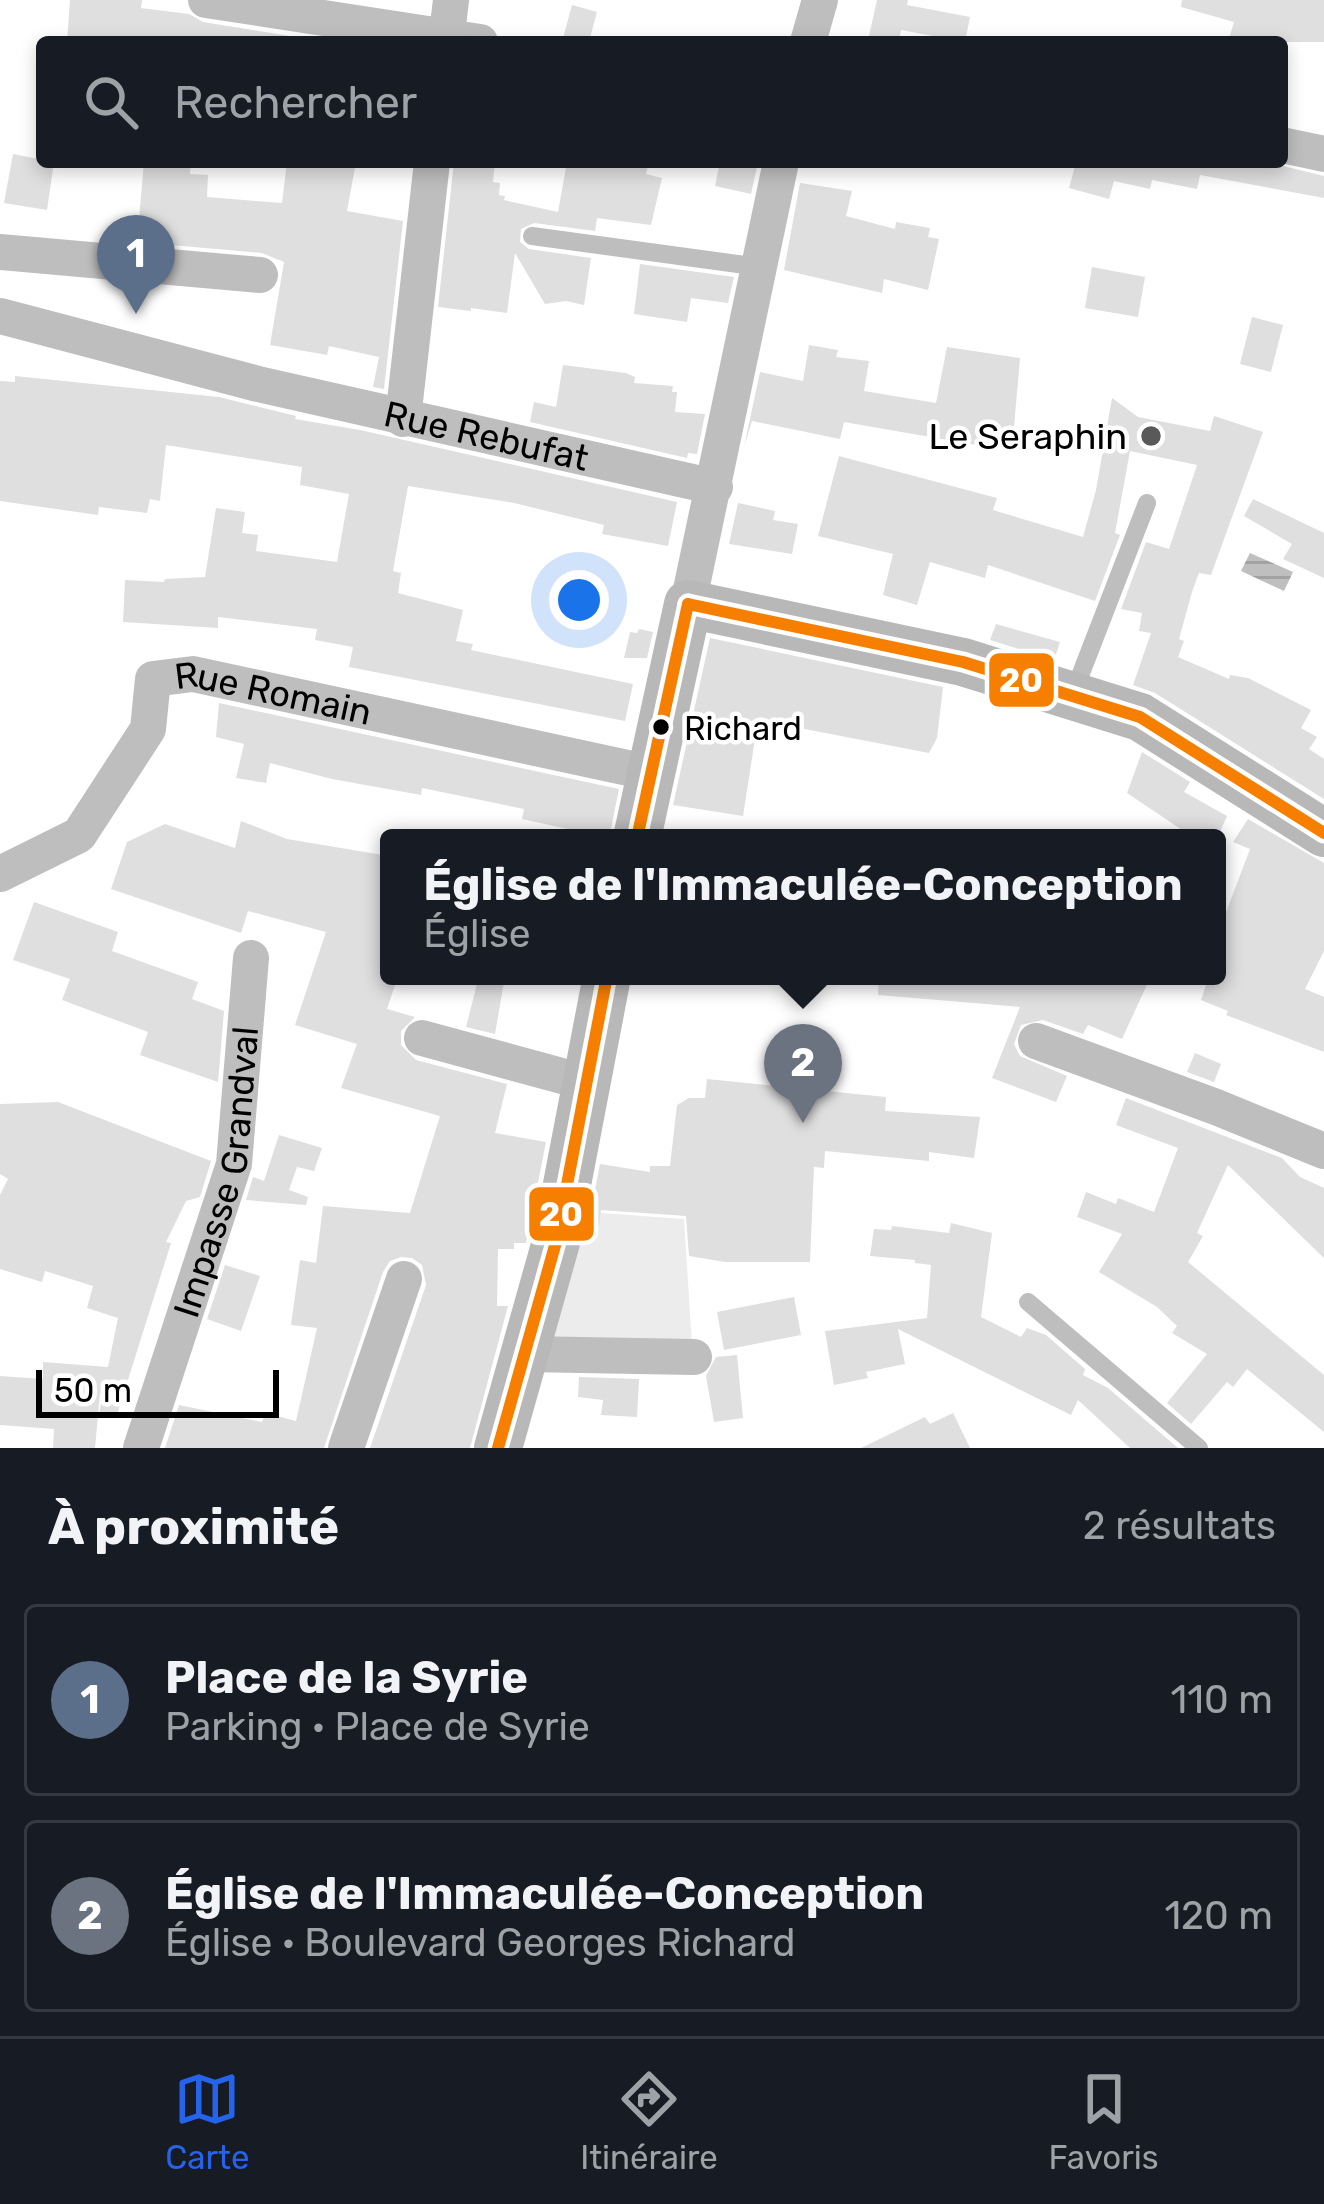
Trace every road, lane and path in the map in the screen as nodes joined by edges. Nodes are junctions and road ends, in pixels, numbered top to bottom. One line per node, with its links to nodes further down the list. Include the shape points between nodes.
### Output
1 (206, 0): 4 (street)
2 (452, 0): 5 (street)
3 (820, 0): 6 (street)
4 (433, 36)
5 (457, 36)
6 (810, 36)
7 (1288, 146): 8 (street)
8 (1324, 154)
9 (432, 168): 16 (street)
10 (780, 168): 13 (street)
11 (532, 236): 13 (lane)
12 (0, 251): 14 (street)
13 (760, 267): 17 (street)
14 (260, 275)
15 (0, 316): 16 (street, Rue Rebufat)
16 (403, 419): 17 (street, Rue Rebufat)
17 (715, 488): 19 (street)
18 (1147, 502): 20 (lane)
19 (688, 604): 20 (main road, via 946,658); 21 (main road)
20 (1073, 695): 23 (main road, via 1160,726)
21 (651, 773): 22 (main road); 24 (street, Rue Romain, via 193,674 153,679 148,729 79,835)
22 (639, 829)
23 (1324, 833)
24 (0, 874)
25 (251, 958): 35 (street, Impasse Grandval, via 234,1163)
26 (606, 985): 29 (main road)
27 (422, 1038): 29 (street)
28 (1036, 1042): 30 (street)
29 (584, 1082): 33 (main road, via 556,1242)
30 (1324, 1151)
31 (404, 1279): 36 (street)
32 (1028, 1302): 38 (lane)
33 (525, 1354): 34 (street); 37 (main road)
34 (694, 1357)
35 (141, 1448)
36 (346, 1448)
37 (498, 1448)
38 (1199, 1448)

